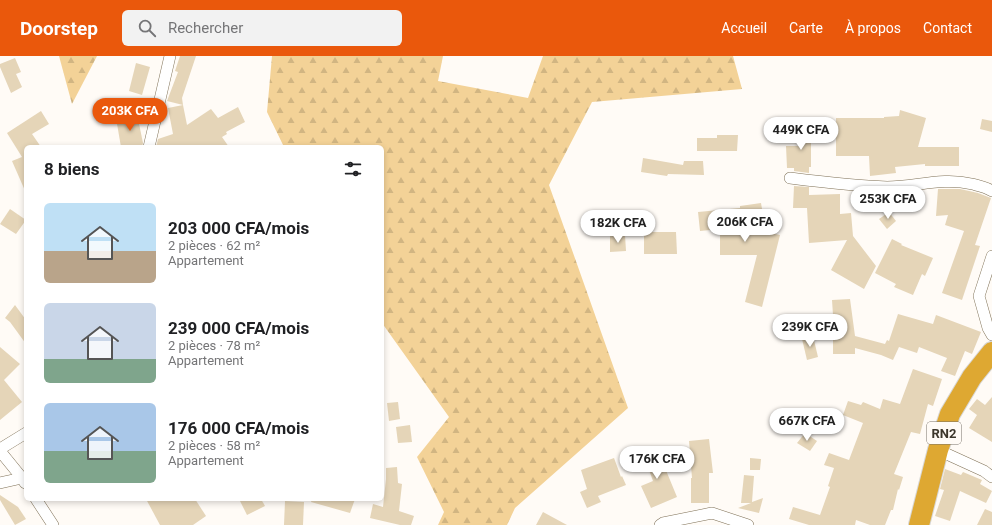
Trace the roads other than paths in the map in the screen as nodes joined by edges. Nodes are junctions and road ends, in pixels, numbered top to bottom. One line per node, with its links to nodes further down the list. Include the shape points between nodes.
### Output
1 (170, 56): 2 (street)
2 (149, 145)
3 (790, 178): 4 (street, via 889,187 943,181 964,182)
4 (992, 191)
5 (992, 256): 6 (street, via 979,296)
6 (992, 335)
7 (992, 352): 10 (highway, RN2, via 950,414)
8 (24, 434): 9 (street)
9 (0, 450): 12 (street)
10 (938, 450): 11 (street); 18 (highway, RN2)
11 (992, 477)
12 (24, 482): 13 (street)
13 (0, 483)
14 (37, 501): 15 (street)
15 (53, 525)
16 (660, 525): 17 (street, via 712,513)
17 (748, 525)
18 (919, 525)

